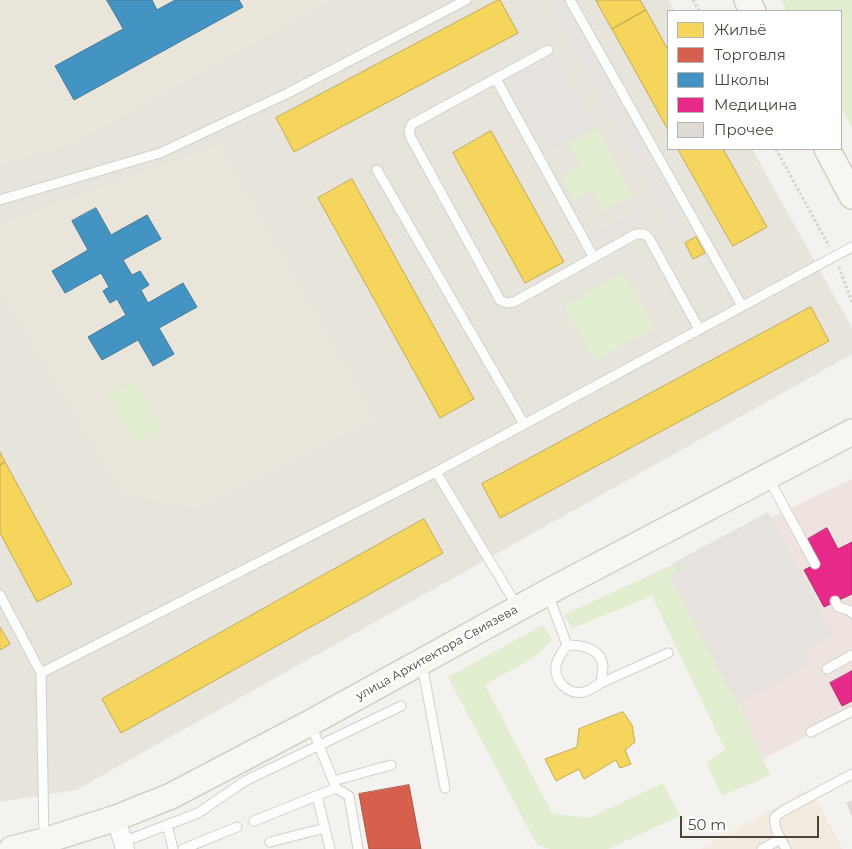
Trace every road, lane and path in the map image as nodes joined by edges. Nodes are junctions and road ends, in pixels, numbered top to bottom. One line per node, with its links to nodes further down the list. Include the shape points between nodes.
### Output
1 (466, 0): 9 (lane, via 286,94 160,152)
2 (570, 0): 14 (lane)
3 (548, 50): 4 (lane)
4 (496, 79): 12 (lane); 12 (lane, via 412,124 410,138 500,300 514,302)
5 (777, 150): 11 (path)
6 (828, 150): 8 (main road)
7 (377, 170): 16 (lane)
8 (852, 196)
9 (0, 200)
10 (852, 247): 11 (lane)
11 (835, 256): 13 (path); 14 (lane)
12 (594, 258): 15 (lane, via 636,234 644,234)
13 (852, 302)
14 (742, 306): 15 (lane)
15 (699, 329): 16 (lane)
16 (524, 424): 18 (lane)
17 (852, 432): 19 (main road, улица Архитектора Свиязева)
18 (436, 472): 24 (lane); 31 (lane)
19 (768, 477): 20 (lane); 21 (main road, улица Архитектора Свиязева)
20 (815, 564)
21 (548, 592): 24 (main road, улица Архитектора Свиязева); 26 (lane)
22 (0, 595): 31 (lane)
23 (835, 602): 25 (lane, via 838,607)
24 (518, 608): 29 (main road, улица Архитектора Свиязева)
25 (852, 613)
26 (567, 645): 32 (lane, via 591,648 600,658 603,666); 32 (lane, via 556,667 564,687 580,692)
27 (668, 653): 32 (lane)
28 (852, 656): 30 (lane)
29 (421, 662): 35 (main road, улица Архитектора Свиязева); 41 (lane)
30 (828, 669)
31 (41, 673): 49 (lane)
32 (601, 683)
33 (401, 706): 37 (lane)
34 (852, 711): 36 (lane)
35 (310, 723): 37 (lane); 43 (main road, улица Архитектора Свиязева, via 171,796)
36 (811, 732)
37 (320, 746): 40 (lane); 45 (lane, via 245,781 198,813)
38 (391, 765): 40 (lane)
39 (852, 774): 48 (lane, via 775,817 774,823)
40 (335, 784): 42 (lane); 56 (lane, via 349,796)
41 (445, 788)
42 (317, 796): 44 (lane); 47 (lane)
43 (116, 818): 49 (main road, улица Архитектора Свиязева); 51 (street)
44 (254, 821)
45 (167, 825): 51 (lane); 53 (lane)
46 (237, 828): 54 (lane)
47 (325, 828): 50 (lane); 55 (lane)
48 (781, 839): 57 (lane); 58 (lane)
49 (44, 841): 52 (main road, улица Архитектора Свиязева)
50 (270, 842)
51 (124, 845)
52 (12, 849)
53 (173, 849)
54 (183, 849)
55 (330, 849)
56 (358, 849)
57 (762, 849)
58 (786, 849)

